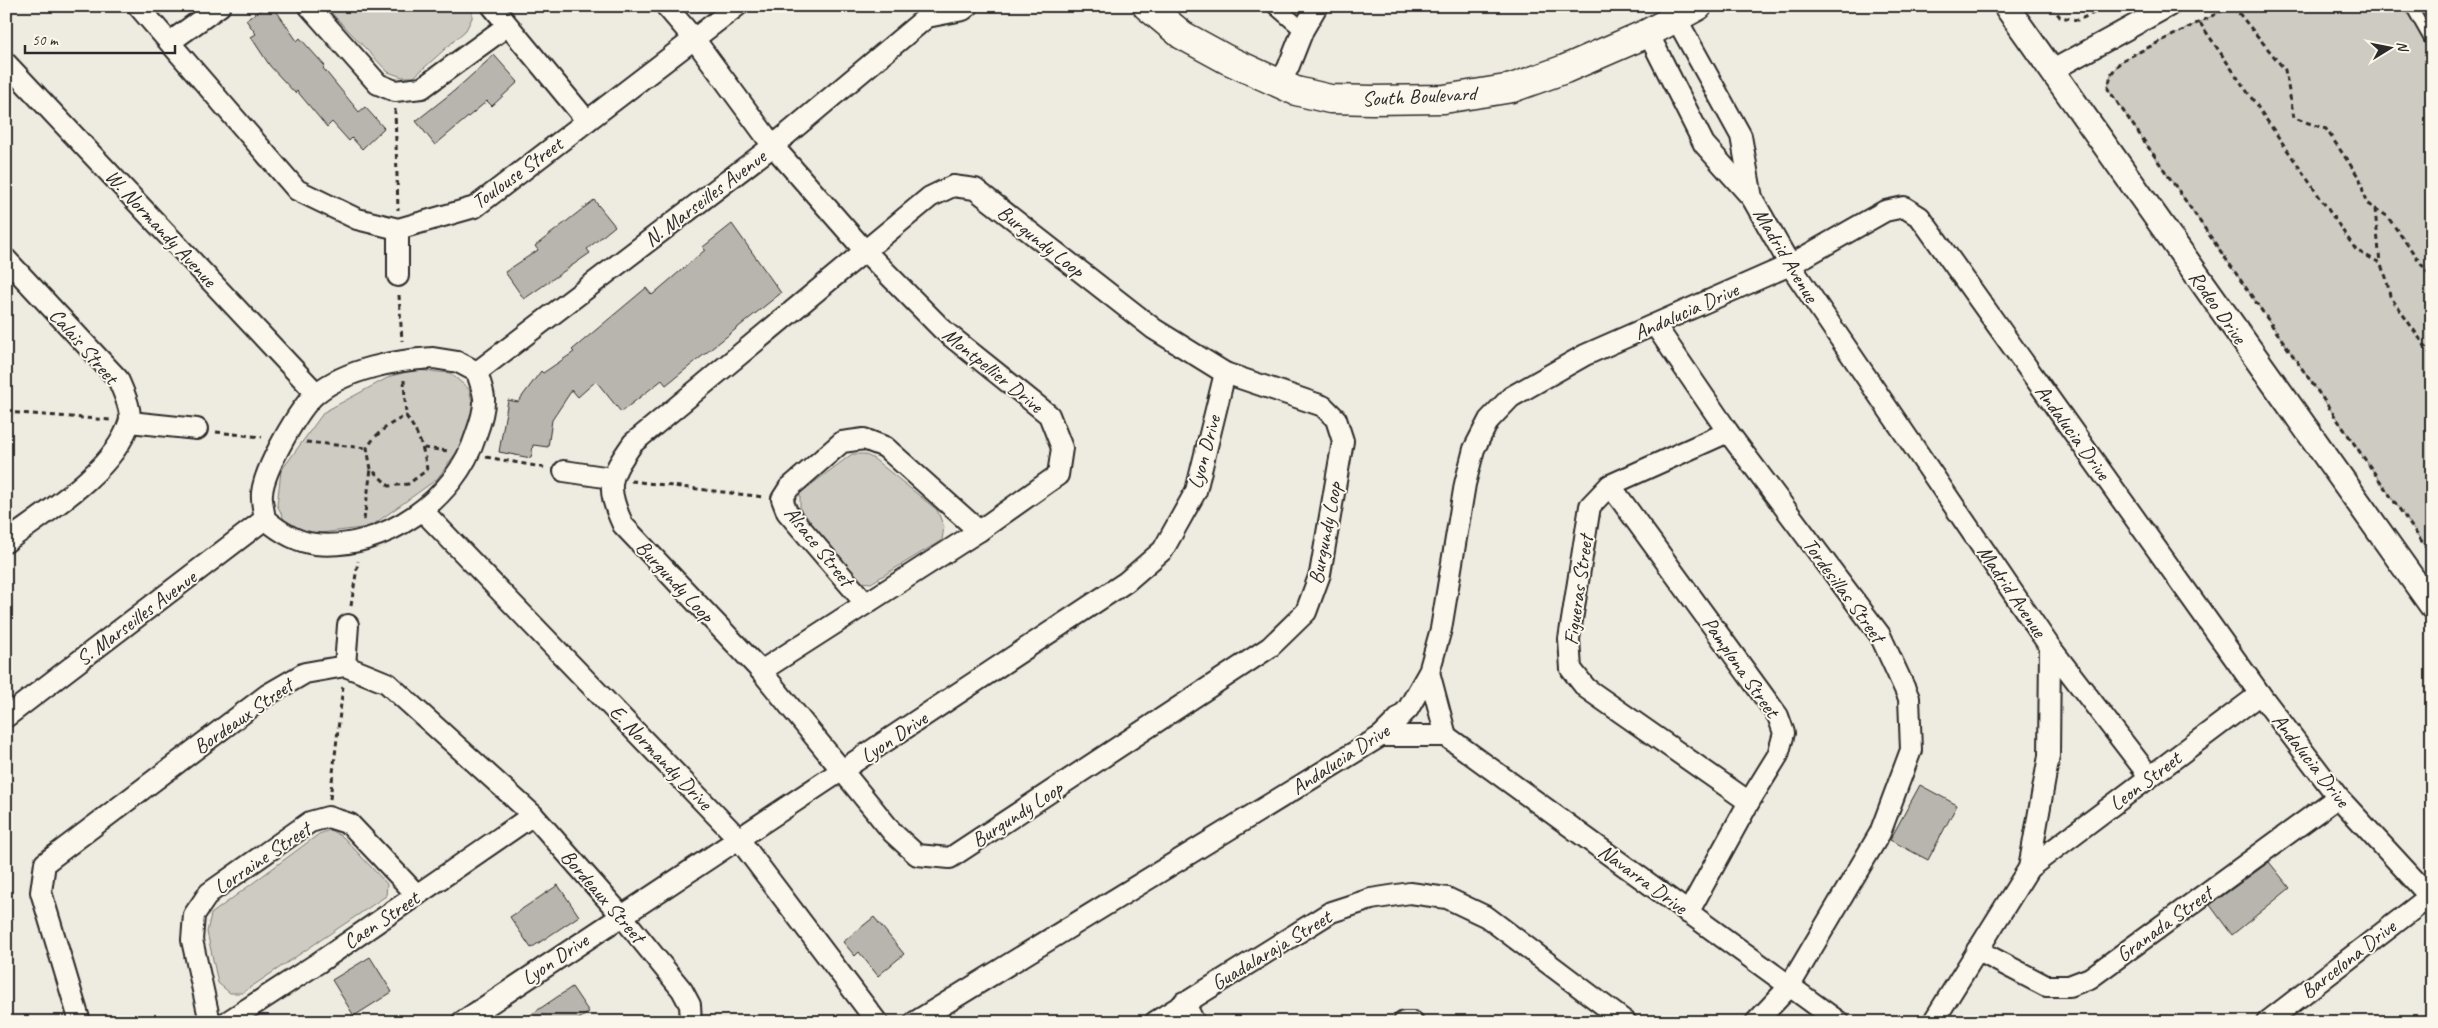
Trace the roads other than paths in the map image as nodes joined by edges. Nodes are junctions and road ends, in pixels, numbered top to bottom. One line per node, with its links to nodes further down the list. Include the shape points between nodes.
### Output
1 (138, 6): 20 (street, Toulouse Street)
2 (220, 6): 20 (street)
3 (309, 6): 16 (street, via 378,84 394,91 422,88)
4 (492, 6): 16 (street)
5 (666, 6): 19 (street, Montpellier Drive)
6 (737, 6): 19 (street, Toulouse Street)
7 (968, 6): 14 (street, via 964,10)
8 (1148, 6): 24 (main road, South Boulevard, via 1182,35)
9 (1317, 6): 17 (street)
10 (2006, 6): 23 (street, Rodeo Drive)
11 (2169, 6): 23 (street)
12 (2411, 6): 21 (lane)
13 (1279, 8): 17 (street)
14 (928, 12): 26 (street, N. Marseilles Avenue)
15 (1687, 12): 18 (main road, South Boulevard); 27 (street, via 1741,136)
16 (507, 26): 25 (street)
17 (1302, 30): 24 (street, via 1288,68)
18 (1648, 33): 24 (main road, South Boulevard, via 1512,88 1444,99 1330,99); 27 (street, via 1704,144)
19 (695, 40): 25 (street, Toulouse Street); 26 (street, Montpellier Drive)
20 (170, 42): 28 (street, Toulouse Street, via 297,190 357,219)
21 (2432, 43)
22 (6, 62): 36 (street, W. Normandy Avenue)
23 (2050, 71): 48 (street, Rodeo Drive)
24 (1278, 84)
25 (587, 122): 28 (street, Toulouse Street, via 475,207)
26 (773, 146): 29 (street, Montpellier Drive); 34 (street, N. Marseilles Avenue)
27 (1752, 198): 31 (street, Madrid Avenue)
28 (398, 229): 32 (street)
29 (865, 251): 35 (street, Burgundy Loop, via 930,197 953,186 975,188 1154,329); 41 (street, Burgundy Loop, via 633,443); 45 (street, Montpellier Drive, via 943,330 1049,415 1062,448 1058,476)
30 (6, 259): 37 (street, Calais Street, via 118,380 126,398)
31 (1790, 265): 33 (street, Andalucia Drive); 50 (street, Madrid Avenue); 54 (street, Andalucia Drive, via 1886,211 1904,207 1920,217)
32 (398, 276)
33 (1655, 325): 39 (street, Tordesillas Street); 53 (street, Andalucia Drive, via 1585,355 1535,383 1511,397 1489,420 1474,449 1465,484 1441,628)
34 (477, 372): 36 (street, via 458,362 433,358 403,360 369,368); 43 (street, via 484,398 470,454 449,484)
35 (1224, 373): 58 (street, Lyon Drive, via 1196,491 1163,550 1126,582); 58 (street, Burgundy Loop, via 1323,406 1336,419 1343,441 1320,574 1306,612 1270,647 950,858 917,855 893,833)
36 (316, 393): 44 (street, via 270,464 262,492)
37 (130, 422): 38 (street); 46 (street, via 117,447 89,479)
38 (197, 429)
39 (1728, 432): 42 (street, Figueras Street); 70 (street, Tordesillas Street, via 1880,635 1909,698 1911,750 1880,833)
40 (564, 471): 41 (street)
41 (611, 478): 52 (street, Burgundy Loop, via 613,503 623,525)
42 (1610, 485): 61 (street, Pamplona Street, via 1778,716 1784,733 1778,755); 61 (street, Figueras Street, via 1590,506 1569,639 1571,669 1586,688)
43 (423, 511): 44 (street, via 360,542 314,544 281,532); 63 (street, E. Normandy Drive)
44 (265, 519): 55 (street, S. Marseilles Avenue)
45 (979, 531): 47 (street, Montpellier Drive); 47 (street, Alsace Street, via 885,447 864,439 842,442 789,488 782,499 787,512)
46 (6, 542)
47 (866, 604): 52 (street, Montpellier Drive)
48 (2432, 606)
49 (348, 625): 51 (street)
50 (2050, 647): 59 (street); 64 (street, Madrid Avenue, via 2049,756)
51 (345, 666): 62 (street, Bordeaux Street, via 387,683); 72 (street, Bordeaux Street, via 305,674 267,695 45,863 41,892)
52 (761, 671): 58 (street, Burgundy Loop)
53 (1429, 672): 56 (street, Andalucia Drive, via 1408,709); 57 (street)
54 (2260, 694): 59 (street, Leon Street); 60 (street, Andalucia Drive)
55 (6, 717)
56 (1381, 736): 57 (street); 78 (street, Andalucia Drive)
57 (1446, 736): 67 (street, Navarra Drive)
58 (842, 772): 63 (street, Lyon Drive)
59 (2150, 777): 64 (street, Leon Street)
60 (2338, 798): 66 (street, Andalucia Drive); 69 (street, Granada Street, via 2090,978 2069,986 2046,986)
61 (1749, 802): 67 (street, Pamplona Street)
62 (533, 815): 65 (street, Caen Street); 68 (street, Bordeaux Street)
63 (738, 838): 68 (street, Lyon Drive); 77 (street, E. Normandy Drive)
64 (2029, 868): 69 (street, Madrid Avenue)
65 (417, 895): 73 (street, Lorraine Street, via 350,824 328,817 310,822 209,893 194,915 192,940); 74 (street, Caen Street)
66 (2430, 898): 87 (street, Barcelona Drive)
67 (1688, 913): 70 (street, Navarra Drive)
68 (621, 915): 75 (street, Lyon Drive); 76 (street, Bordeaux Street, via 682,990 690,1005)
69 (1976, 950): 86 (street, Madrid Avenue)
70 (1789, 987): 84 (street, Tordesillas Street); 85 (street, Navarra Drive)
71 (1184, 1002): 79 (street, Guadalaraja Street); 80 (street); 83 (street, Guadalaraja Street, via 1331,912 1371,899 1410,892 1447,898 1486,917)
72 (80, 1022)
73 (210, 1022)
74 (227, 1022)
75 (462, 1022)
76 (691, 1022)
77 (877, 1022)
78 (915, 1022)
79 (1155, 1022)
80 (1194, 1022)
81 (1404, 1022): 82 (street)
82 (1413, 1022)
83 (1626, 1022)
84 (1756, 1022)
85 (1839, 1022)
86 (1933, 1022)
87 (2267, 1022)

